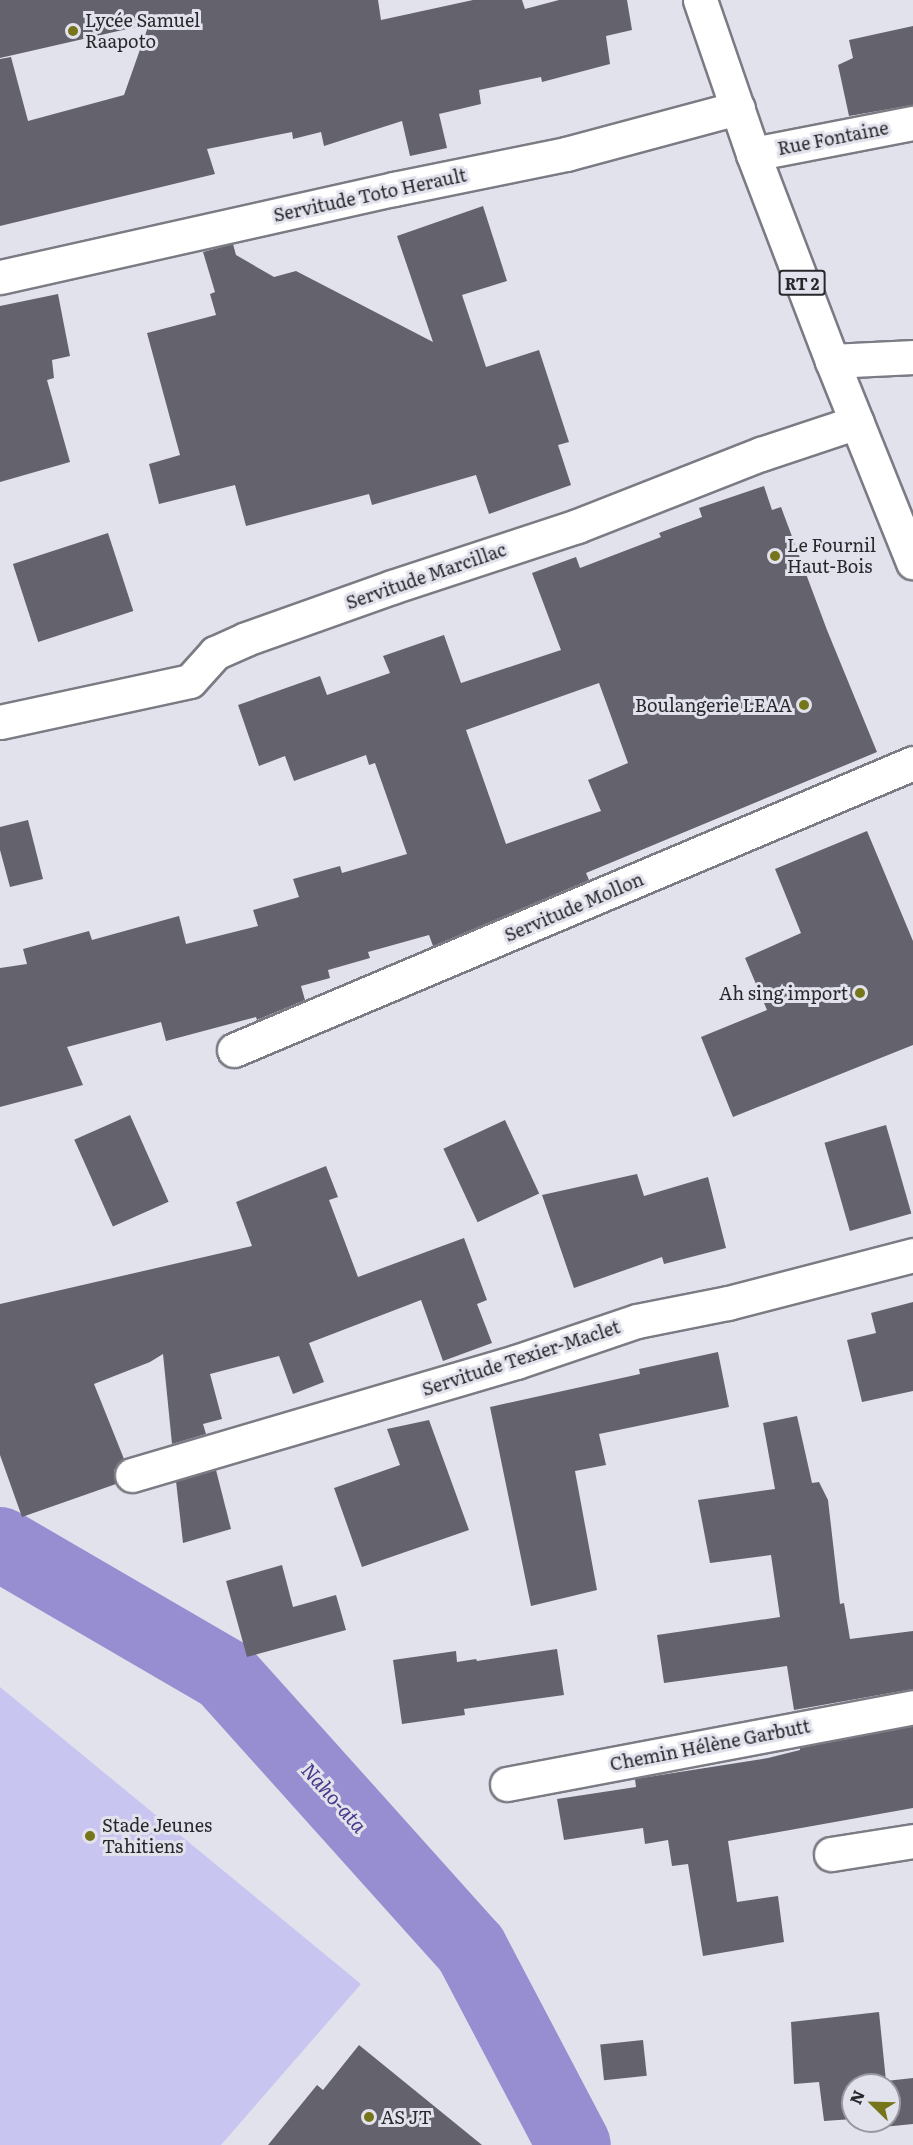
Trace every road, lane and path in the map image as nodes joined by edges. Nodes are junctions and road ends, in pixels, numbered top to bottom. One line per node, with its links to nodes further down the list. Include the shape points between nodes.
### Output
1 (700, 0): 2 (street, RT 2)
2 (738, 108): 4 (street, RT 2); 5 (street, Servitude Toto Herault, via 566,154)
3 (913, 123): 4 (street, Rue Fontaine)
4 (753, 154): 7 (street, RT 2)
5 (0, 277)
6 (913, 357): 7 (street)
7 (831, 361): 8 (street, RT 2)
8 (856, 422): 9 (street, RT 2); 11 (street, Servitude Marcillac, via 577,525 246,639 215,653 190,681)
9 (906, 526): 10 (street, RT 2)
10 (913, 562)
11 (0, 722)
12 (913, 763): 13 (street, Servitude Mollon)
13 (234, 1050)
14 (913, 1255): 15 (street, Servitude Texier-Maclet, via 728,1303 637,1321 516,1362)
15 (132, 1475)
16 (913, 1707): 17 (street, Chemin Hélène Garbutt)
17 (507, 1784)
18 (913, 1841): 19 (street)
19 (831, 1854)

